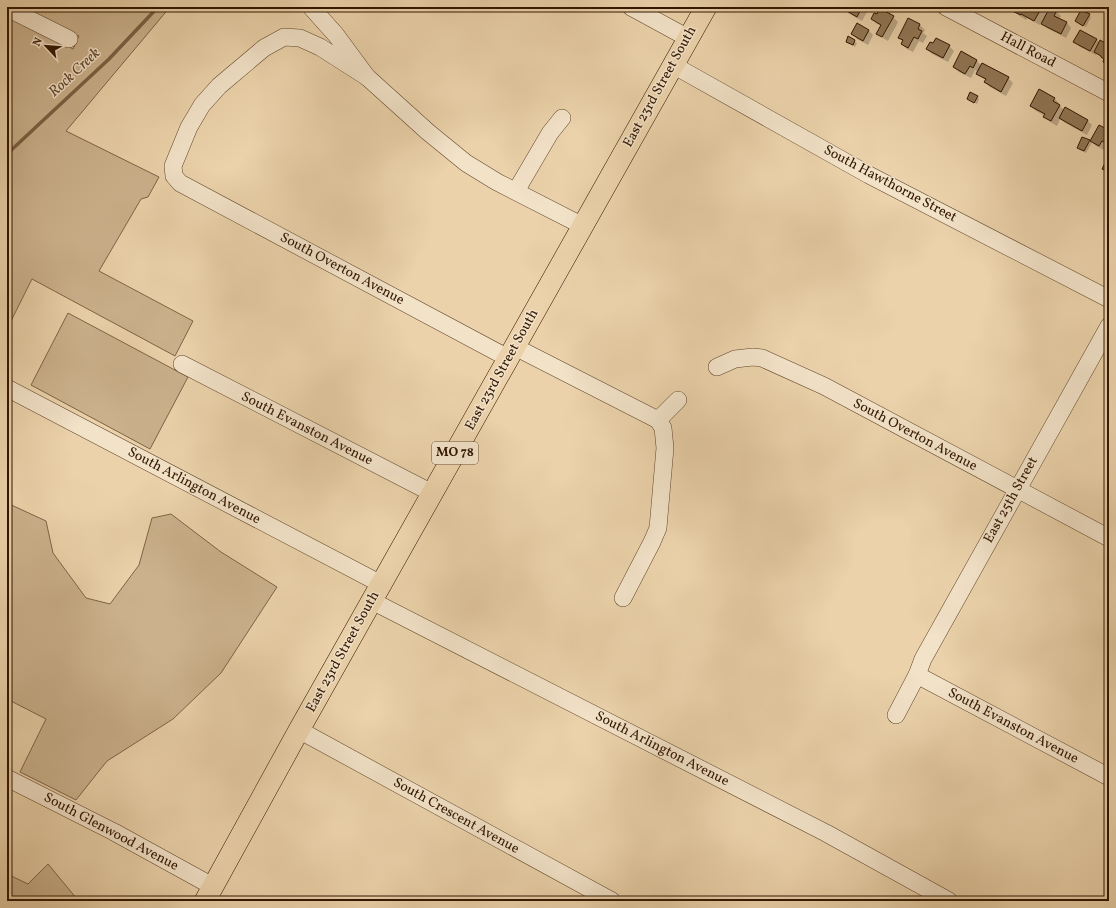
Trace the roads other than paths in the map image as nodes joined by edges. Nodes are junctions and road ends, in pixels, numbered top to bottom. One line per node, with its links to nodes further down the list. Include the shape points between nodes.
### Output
1 (311, 7): 9 (street, via 336,35)
2 (631, 7): 6 (street)
3 (706, 7): 6 (main road, East 23rd Street South / MO 78)
4 (946, 7): 10 (street, Hall Road)
5 (7, 8): 7 (street)
6 (688, 38): 8 (main road, East 23rd Street South / MO 78)
7 (69, 39)
8 (673, 65): 13 (main road, East 23rd Street South / MO 78); 14 (street, South Hawthorne Street, via 869,175)
9 (367, 77): 12 (street, via 466,163); 16 (street, South Overton Avenue, via 320,47 300,38 284,36 264,48 219,86 202,105 189,126 173,166 174,176 180,183)
10 (1109, 93)
11 (562, 118): 12 (street, via 550,133)
12 (516, 191): 13 (street)
13 (583, 226): 16 (main road, East 23rd Street South / MO 78)
14 (1109, 299)
15 (1109, 326): 22 (street, East 25th Street)
16 (512, 352): 21 (street, South Overton Avenue); 23 (main road, East 23rd Street South / MO 78)
17 (182, 364): 23 (street, South Evanston Avenue)
18 (716, 367): 22 (street, South Overton Avenue, via 735,359 762,358 824,386)
19 (7, 388): 25 (street, South Arlington Avenue)
20 (678, 400): 21 (street)
21 (658, 420): 26 (street, via 663,428 665,448 658,528)
22 (1017, 489): 24 (street, South Overton Avenue); 27 (street, East 25th Street, via 923,659)
23 (432, 493): 25 (main road, East 23rd Street South / MO 78)
24 (1109, 538)
25 (377, 592): 29 (main road, East 23rd Street South / MO 78); 34 (street, South Arlington Avenue, via 826,832)
26 (623, 598)
27 (917, 675): 28 (street, East 25th Street); 30 (street, South Evanston Avenue)
28 (896, 715)
29 (299, 730): 32 (main road, East 23rd Street South / MO 78); 33 (street, South Crescent Avenue)
30 (1109, 777)
31 (7, 778): 32 (street, South Glenwood Avenue, via 114,832)
32 (209, 894)
33 (612, 901)
34 (949, 901)

